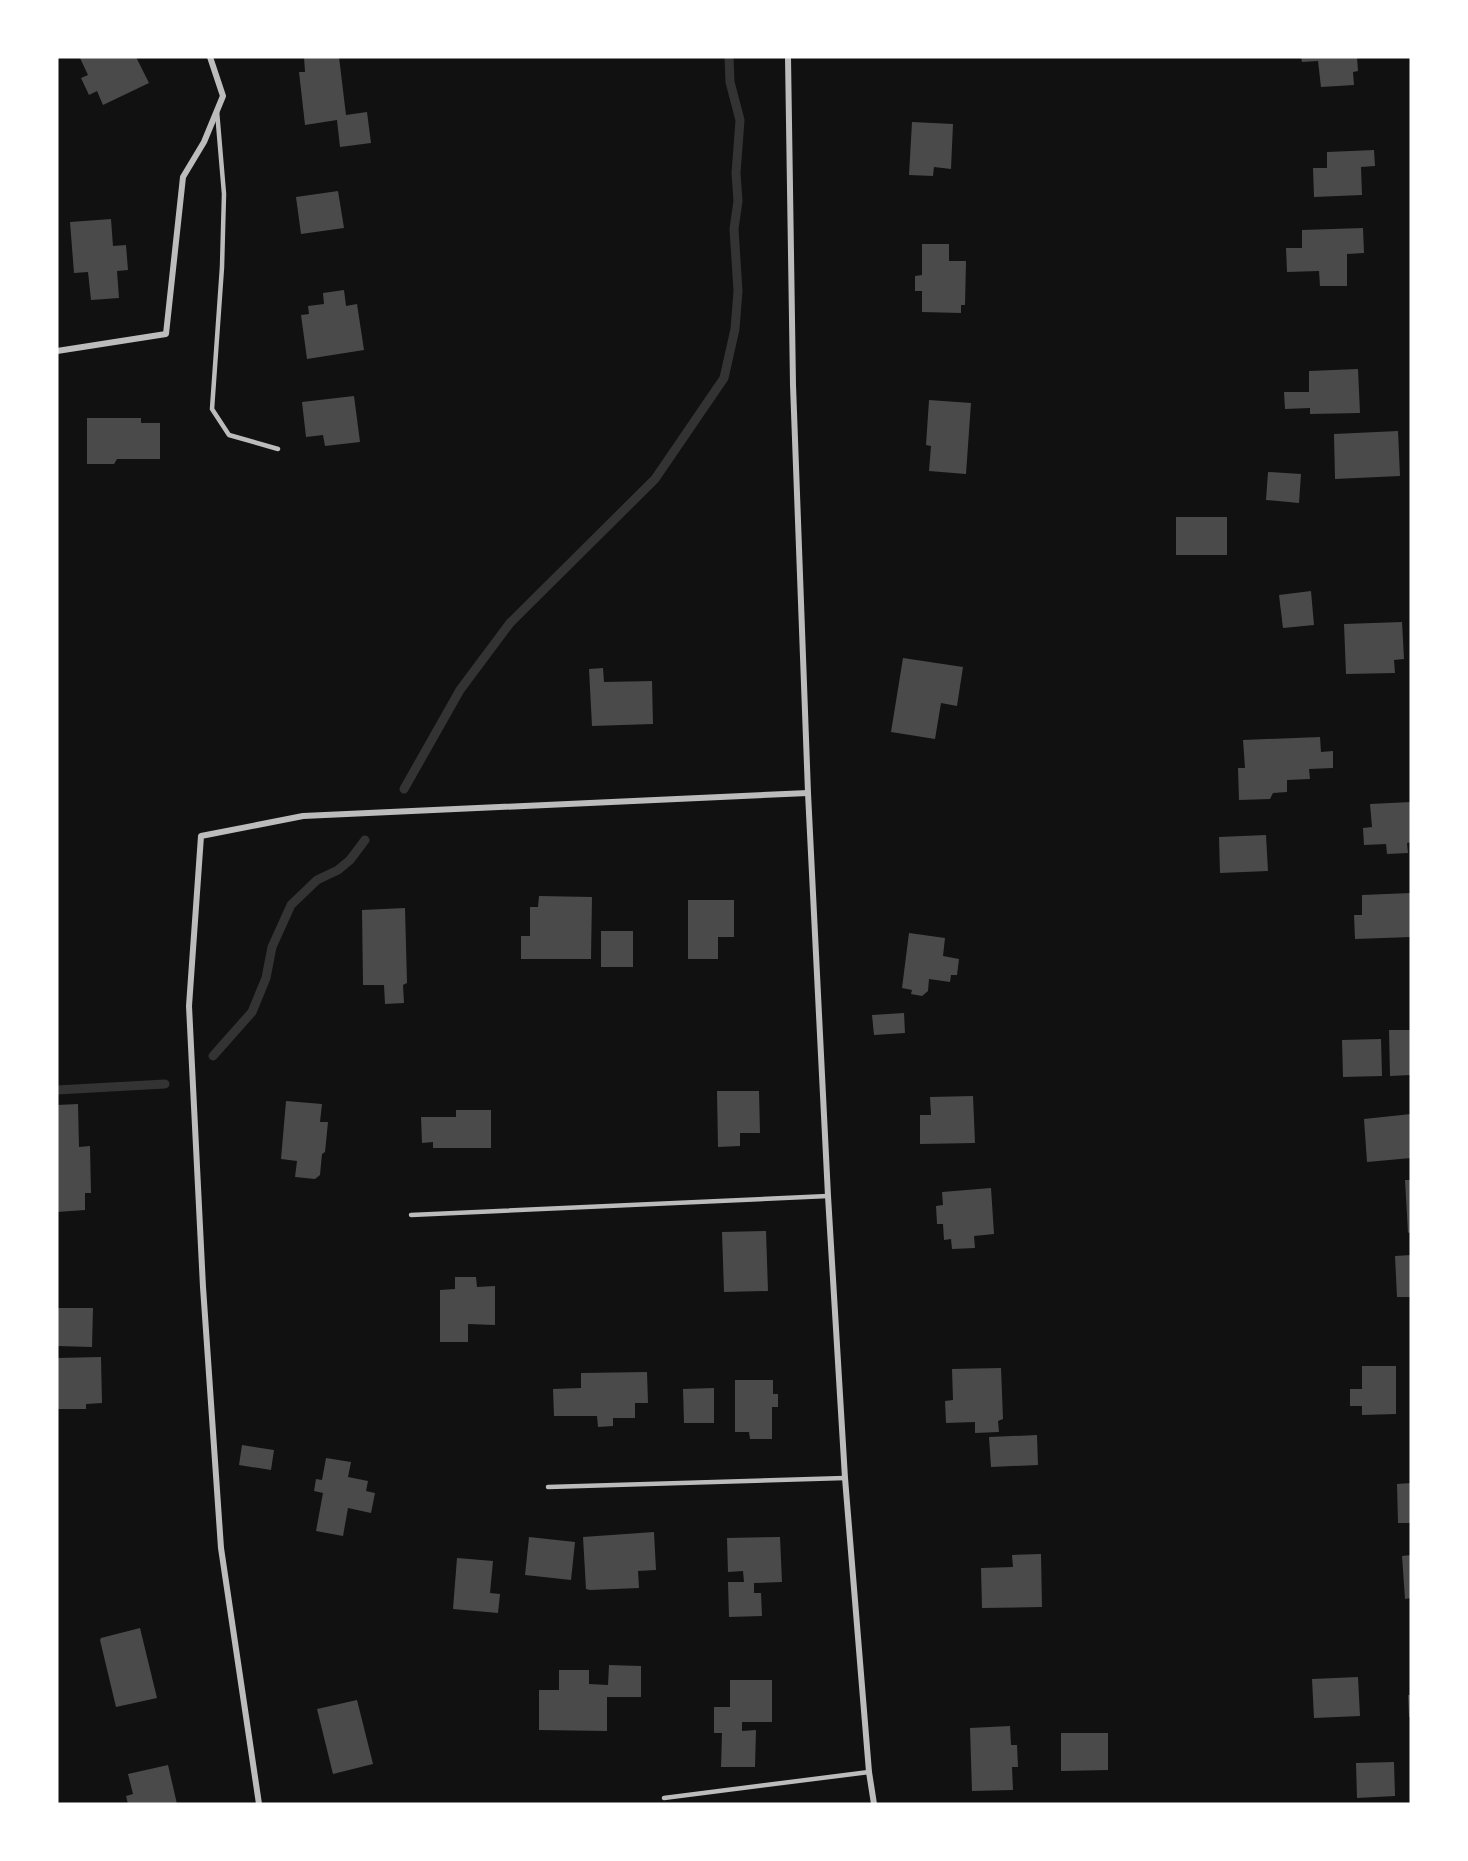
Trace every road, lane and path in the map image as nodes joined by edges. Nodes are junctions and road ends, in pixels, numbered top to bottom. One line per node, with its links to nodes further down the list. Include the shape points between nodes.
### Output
1 (210, 57): 3 (street, via 223,96)
2 (788, 57): 6 (street, via 793,385)
3 (217, 111): 4 (street, via 183,177 166,334); 5 (lane, via 224,194 212,409 229,435)
4 (57, 351)
5 (278, 449)
6 (808, 793): 7 (street); 13 (street, via 303,816 201,836 189,1006 203,1287 221,1548)
7 (828, 1196): 8 (lane); 9 (street)
8 (411, 1215)
9 (845, 1478): 10 (lane); 11 (street)
10 (548, 1487)
11 (869, 1772): 12 (lane); 14 (street)
12 (664, 1798)
13 (259, 1804)
14 (874, 1804)

